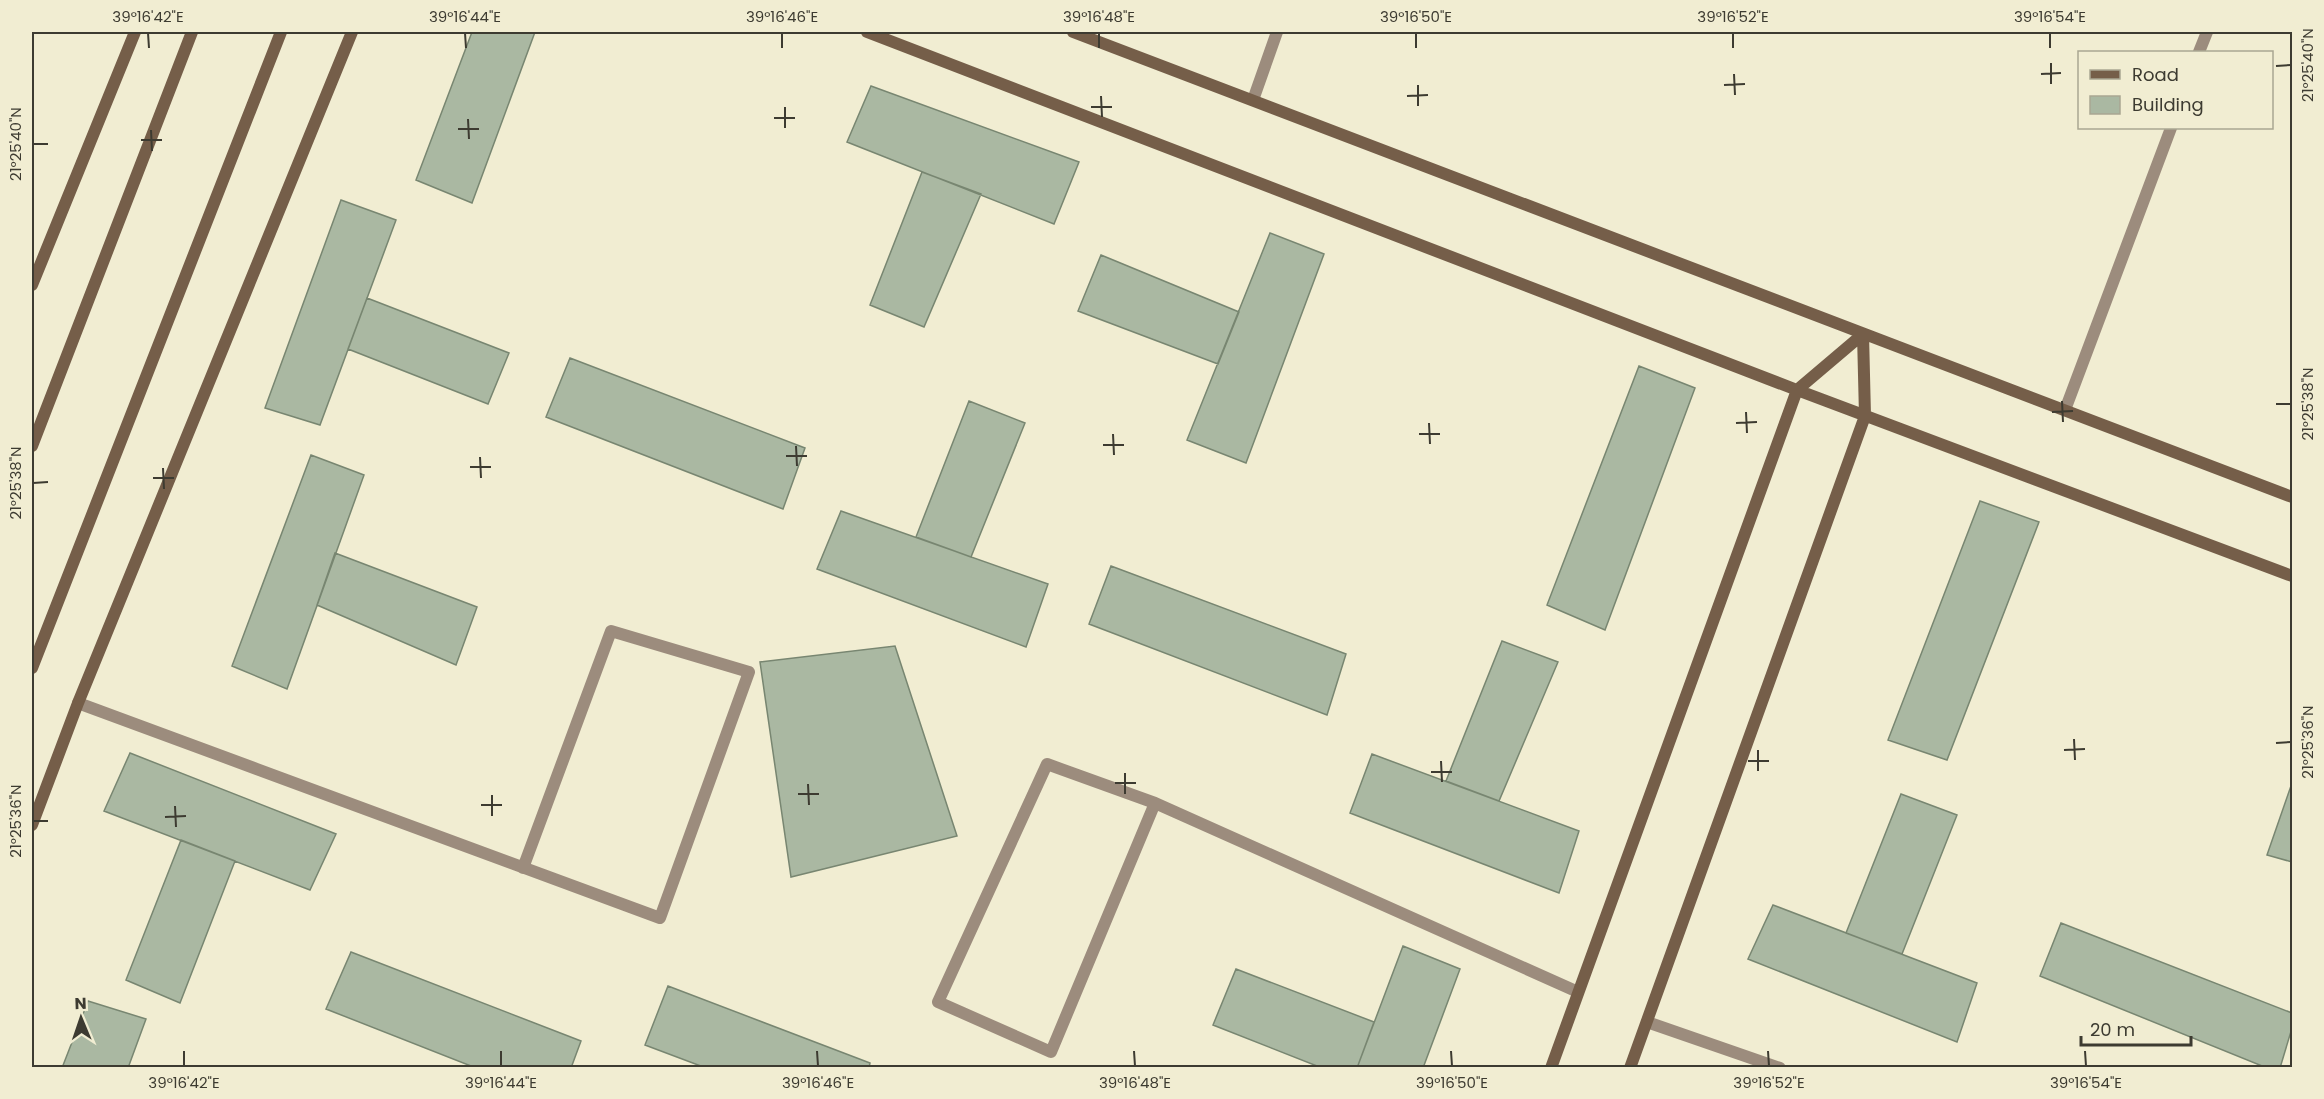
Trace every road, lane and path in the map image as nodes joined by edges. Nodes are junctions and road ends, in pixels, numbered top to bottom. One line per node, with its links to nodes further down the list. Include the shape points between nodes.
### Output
1 (135, 32): 12 (main road)
2 (192, 32): 17 (main road)
3 (281, 32): 20 (main road)
4 (352, 32): 21 (main road)
5 (867, 32): 14 (main road)
6 (1073, 32): 10 (main road)
7 (1277, 32): 10 (street)
8 (2207, 32): 9 (street)
9 (2199, 51)
10 (1253, 100): 13 (main road)
11 (2171, 129): 15 (street)
12 (32, 285)
13 (1863, 334): 14 (main road); 15 (main road); 16 (main road)
14 (1797, 390): 16 (main road); 25 (main road)
15 (2065, 410): 18 (main road)
16 (1865, 416): 19 (main road); 26 (main road)
17 (32, 446)
18 (2292, 497)
19 (2292, 576)
20 (32, 668)
21 (78, 703): 23 (main road); 24 (street)
22 (1155, 803): 22 (street, via 1047,764 938,1002 1051,1052); 25 (street)
23 (32, 825)
24 (523, 868): 24 (street, via 660,918 749,672 611,631)
25 (1578, 992): 27 (main road)
26 (1647, 1022): 28 (main road); 29 (street)
27 (1551, 1068)
28 (1630, 1068)
29 (1780, 1068)

